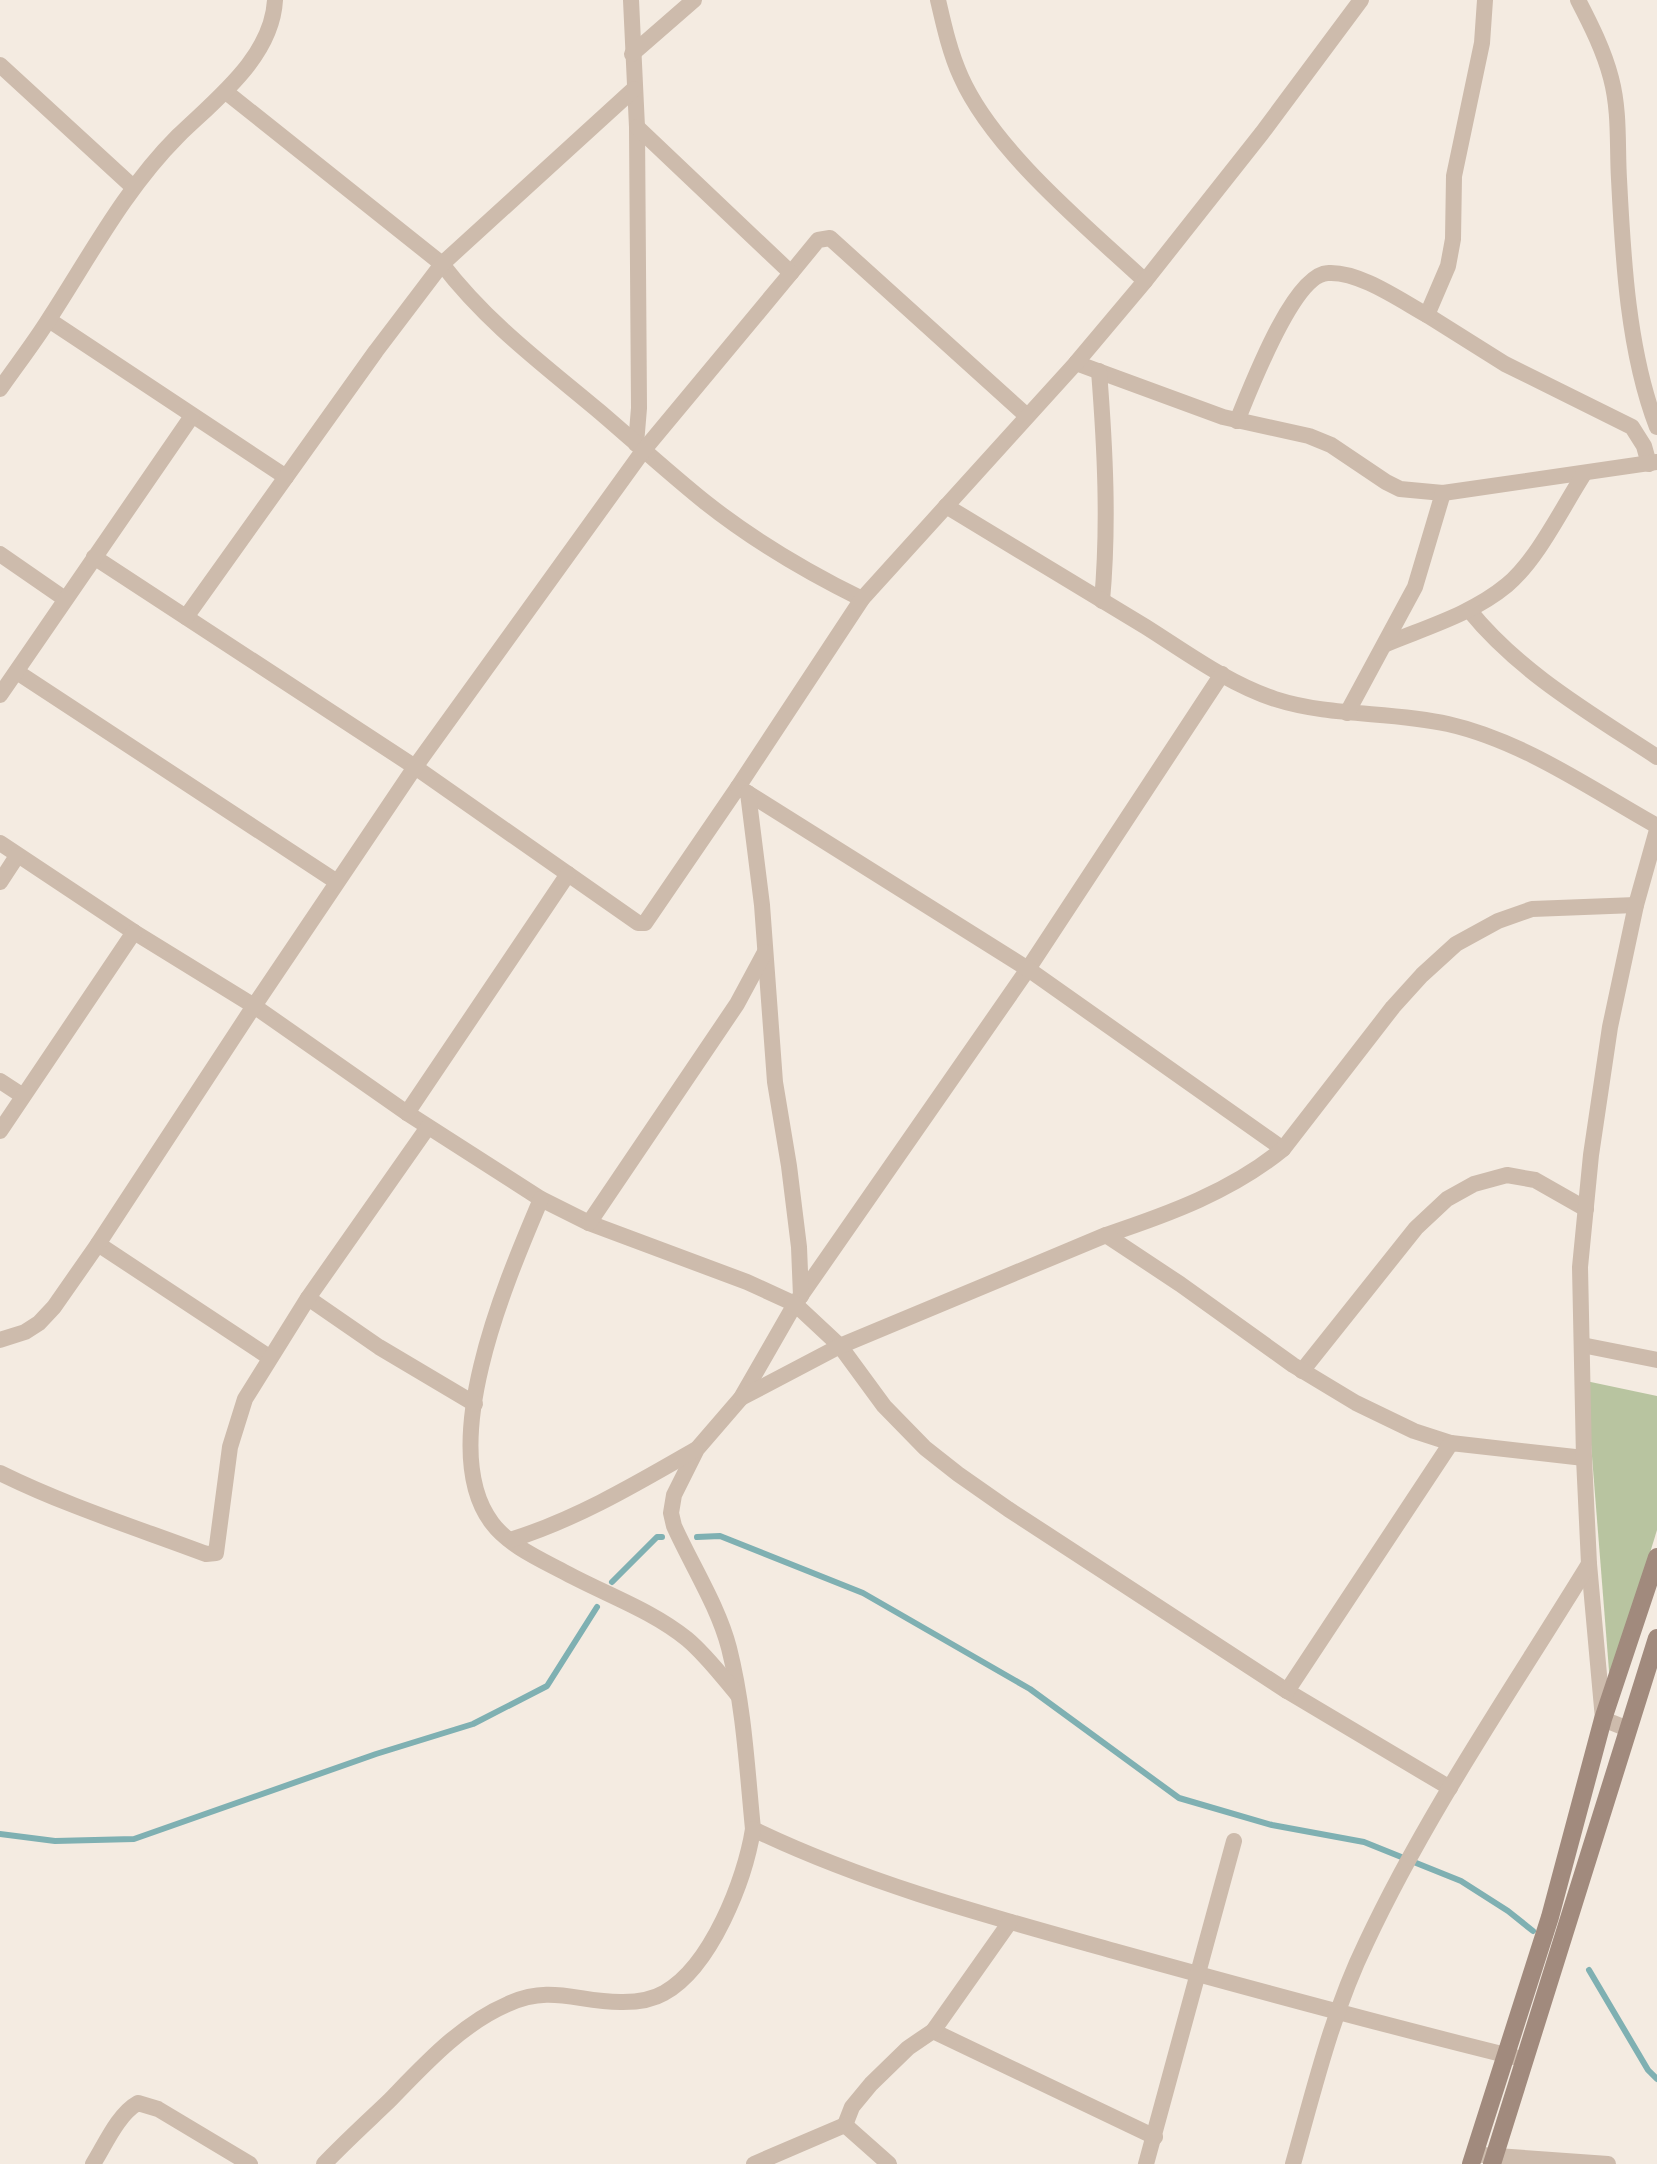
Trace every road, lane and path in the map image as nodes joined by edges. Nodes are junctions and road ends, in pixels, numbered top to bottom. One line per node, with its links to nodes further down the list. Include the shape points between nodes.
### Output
1 (275, 0): 11 (street, via 274,13 253,59)
2 (631, 0): 8 (street)
3 (694, 0): 8 (street)
4 (938, 0): 16 (street, via 961,78 981,111 1055,198)
5 (1361, 0): 16 (street)
6 (1485, 0): 17 (street, via 1482,43 1454,176 1453,239 1448,266)
7 (1581, 1): 25 (street, via 1602,49 1617,110 1630,316 1648,405)
8 (632, 54): 10 (street)
9 (0, 65): 13 (street)
10 (634, 89): 12 (street); 14 (street)
11 (226, 92): 13 (street); 14 (street)
12 (636, 127): 15 (street); 26 (street)
13 (133, 187): 18 (street)
14 (442, 264): 26 (street, via 493,323); 29 (street)
15 (791, 273): 23 (street, via 818,240 830,238); 26 (street)
16 (1145, 281): 19 (street)
17 (1427, 315): 24 (street, via 1376,286 1328,272 1315,275 1294,299); 27 (street, via 1504,364 1632,427)
18 (48, 320): 21 (street); 22 (street)
19 (1076, 363): 20 (street); 23 (street)
20 (1099, 371): 24 (street); 36 (street, via 1106,466)
21 (0, 389)
22 (192, 416): 29 (street); 33 (street)
23 (1027, 416): 31 (street)
24 (1237, 421): 30 (street, via 1331,445 1400,489)
25 (1657, 427)
26 (639, 448): 35 (street, via 753,537); 45 (street)
27 (1653, 463): 28 (street)
28 (1584, 474): 30 (street); 37 (street, via 1521,569 1509,583)
29 (286, 477): 38 (street)
30 (1443, 493): 39 (street, via 1415,587)
31 (946, 506): 35 (street); 36 (street)
32 (0, 554): 34 (street)
33 (94, 557): 34 (street); 38 (street)
34 (65, 598): 40 (street)
35 (863, 599): 46 (street)
36 (1102, 601): 41 (street)
37 (1469, 610): 39 (street); 44 (street, via 1542,681)
38 (186, 617): 45 (street)
39 (1386, 644): 43 (street)
40 (17, 672): 42 (street); 52 (street)
41 (1222, 674): 43 (street, via 1275,699); 57 (street)
42 (0, 695)
43 (1348, 713): 47 (street, via 1413,719 1480,733 1568,776)
44 (1657, 757)
45 (415, 766): 50 (street); 52 (street)
46 (743, 790): 50 (street, via 645,923 638,923); 56 (street); 57 (street)
47 (1657, 828): 51 (street)
48 (0, 843): 49 (street)
49 (17, 856): 53 (street); 55 (street)
50 (568, 874): 61 (street)
51 (1650, 881): 54 (street)
52 (337, 882): 58 (street)
53 (0, 883)
54 (1636, 905): 64 (street, via 1532,909 1456,944 1393,1007); 66 (street, via 1609,1027)
55 (134, 932): 58 (street); 60 (street)
56 (766, 951): 67 (street, via 737,1004); 71 (street, via 775,1082 799,1247)
57 (1028, 969): 64 (street); 71 (street)
58 (254, 1006): 61 (street); 69 (street)
59 (0, 1081): 60 (street)
60 (23, 1096): 63 (street)
61 (407, 1113): 62 (street)
62 (428, 1127): 65 (street); 70 (street)
63 (0, 1131)
64 (1283, 1149): 68 (street, via 1228,1186)
65 (541, 1199): 67 (street); 79 (street, via 504,1287)
66 (1586, 1209): 73 (street, via 1580,1267); 77 (street, via 1535,1180 1507,1175 1474,1184 1447,1199 1416,1228)
67 (589, 1223): 71 (street)
68 (1107, 1235): 74 (street); 77 (street)
69 (98, 1244): 72 (street, via 39,1323); 75 (street)
70 (308, 1298): 75 (street); 79 (street)
71 (798, 1300): 74 (street); 78 (street)
72 (2, 1338)
73 (1582, 1345): 76 (street); 82 (street)
74 (840, 1346): 78 (street); 88 (street, via 884,1406 925,1448 1008,1509)
75 (269, 1357): 83 (street, via 245,1399 230,1447 214,1555 56,1499)
76 (1657, 1360)
77 (1302, 1371): 80 (street, via 1356,1403)
78 (741, 1398): 81 (street)
79 (475, 1405): 84 (street, via 471,1470 492,1522)
80 (1451, 1443): 82 (street); 88 (street)
81 (697, 1449): 84 (street, via 541,1530); 89 (street, via 674,1495 671,1513 724,1634)
82 (1584, 1458): 86 (street)
83 (0, 1474)
84 (510, 1540): 89 (street, via 667,1624 708,1658)
85 (1657, 1557): 90 (main road)
86 (1590, 1564): 90 (street); 92 (street)
87 (1657, 1638): 91 (main road)
88 (1287, 1691): 92 (street)
89 (739, 1698): 93 (street)
90 (1603, 1719): 91 (street); 99 (main road, via 1550,1917)
91 (1628, 1729): 100 (main road)
92 (1450, 1788): 97 (street, via 1365,1943)
93 (753, 1829): 95 (street, via 854,1872); 107 (street, via 749,1856 722,1925 690,1970 664,1993 621,2002 548,1993 505,2004 452,2039)
94 (1234, 1841): 96 (street)
95 (1010, 1923): 96 (street); 98 (street)
96 (1198, 1975): 97 (street); 102 (street)
97 (1337, 2011): 99 (street); 111 (street)
98 (933, 2031): 101 (street, via 871,2084 852,2107); 102 (street)
99 (1506, 2055): 100 (street); 103 (main road)
100 (1525, 2059): 104 (main road)
101 (845, 2125): 108 (street); 109 (street)
102 (1154, 2137): 110 (street)
103 (1473, 2159): 104 (street)
104 (1493, 2160): 112 (street)
105 (93, 2164): 106 (street, via 123,2117 138,2103 158,2109)
106 (250, 2164)
107 (324, 2164)
108 (754, 2164)
109 (889, 2164)
110 (1146, 2164)
111 (1293, 2164)
112 (1608, 2164)

